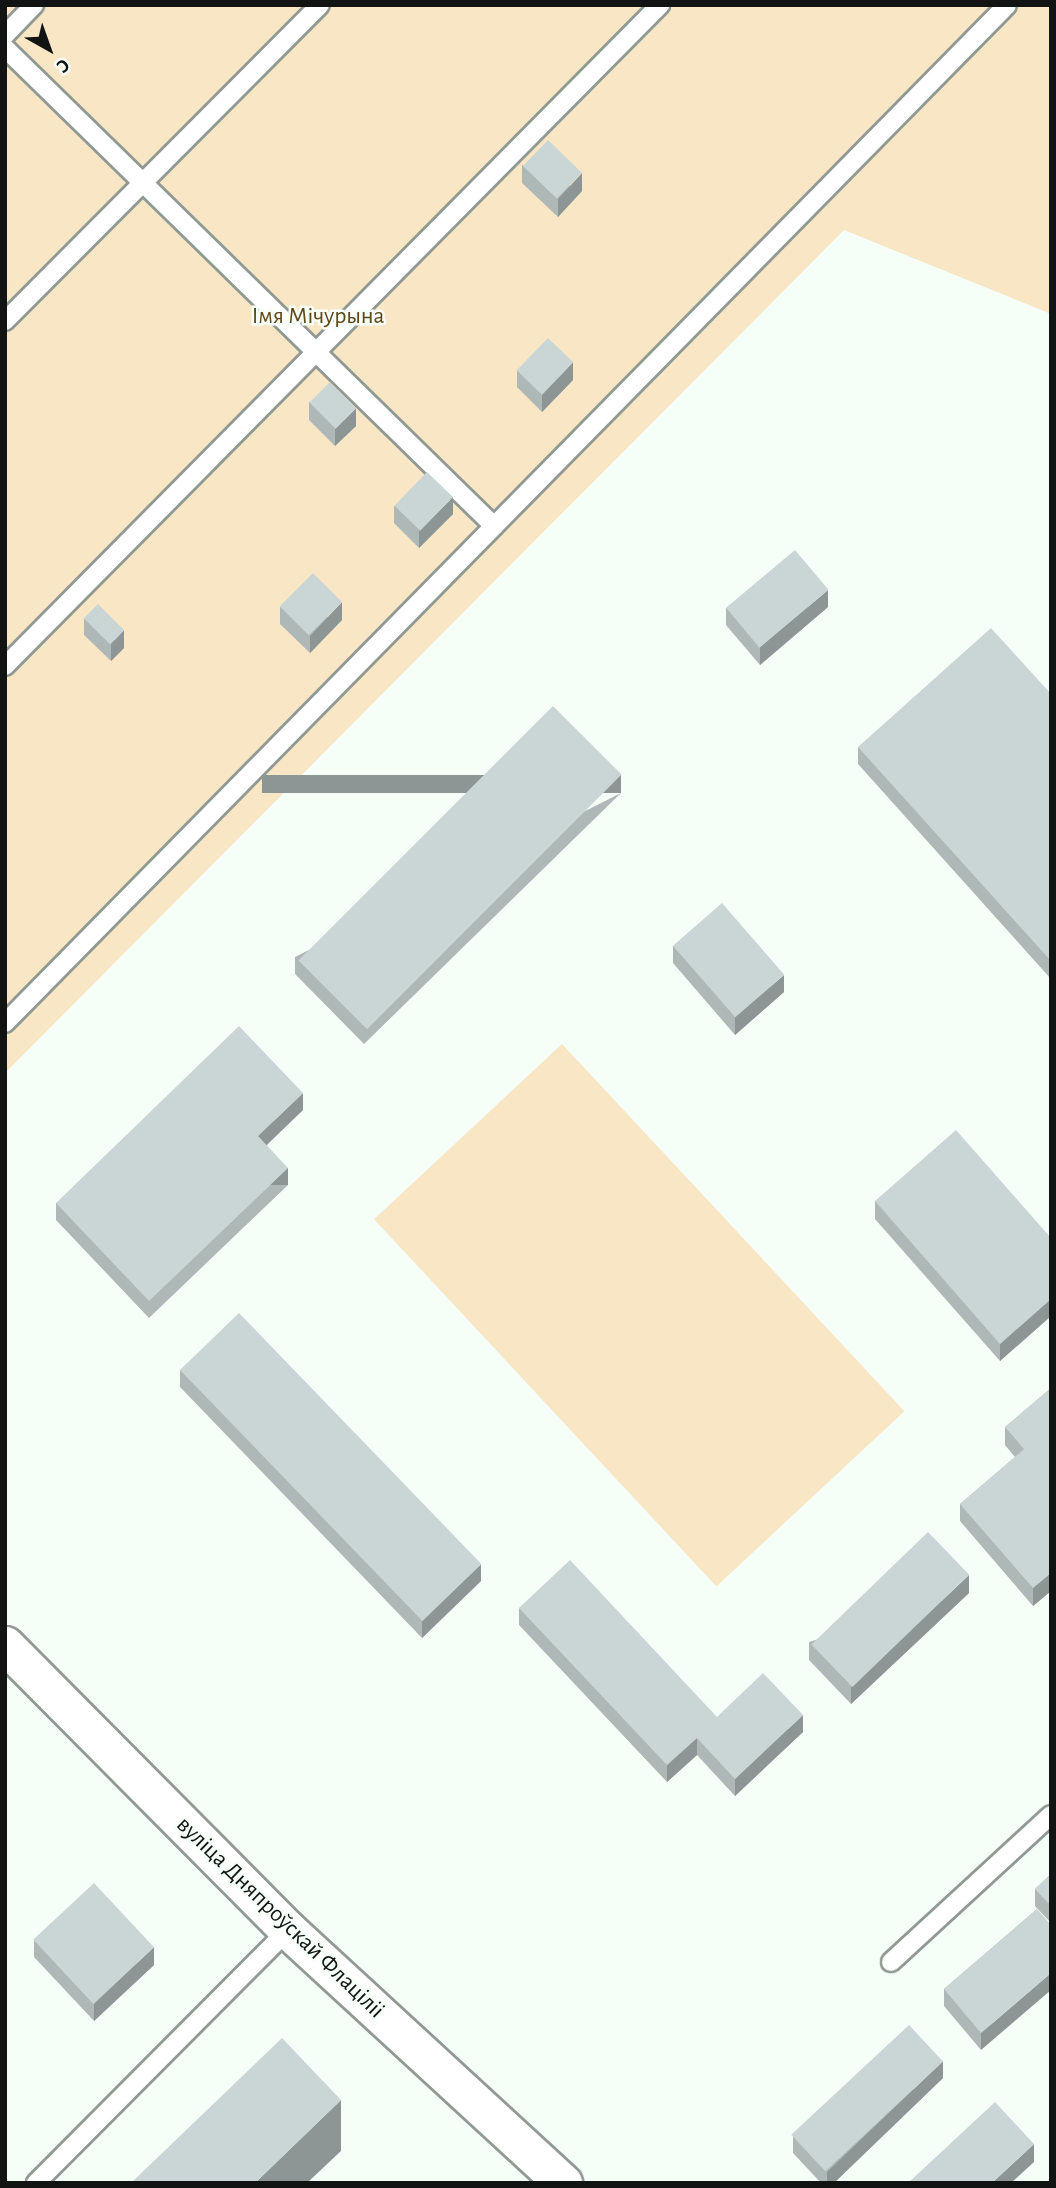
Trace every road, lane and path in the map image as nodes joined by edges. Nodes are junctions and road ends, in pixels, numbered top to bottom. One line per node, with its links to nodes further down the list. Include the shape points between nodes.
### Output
1 (34, 5): 5 (lane)
2 (320, 5): 7 (lane)
3 (660, 5): 9 (lane)
4 (1007, 5): 10 (lane)
5 (5, 35)
6 (5, 48): 7 (lane)
7 (143, 183): 8 (lane); 9 (lane)
8 (5, 321)
9 (316, 352): 10 (lane); 11 (lane)
10 (494, 526): 12 (lane)
11 (5, 666)
12 (5, 1023)
13 (5, 1645): 15 (street, вуліца Дняпроўскай Флаціліі)
14 (1051, 1815): 16 (lane)
15 (288, 1930): 17 (lane); 18 (street, вуліца Дняпроўскай Флаціліі)
16 (891, 1962)
17 (36, 2183)
18 (562, 2183)

